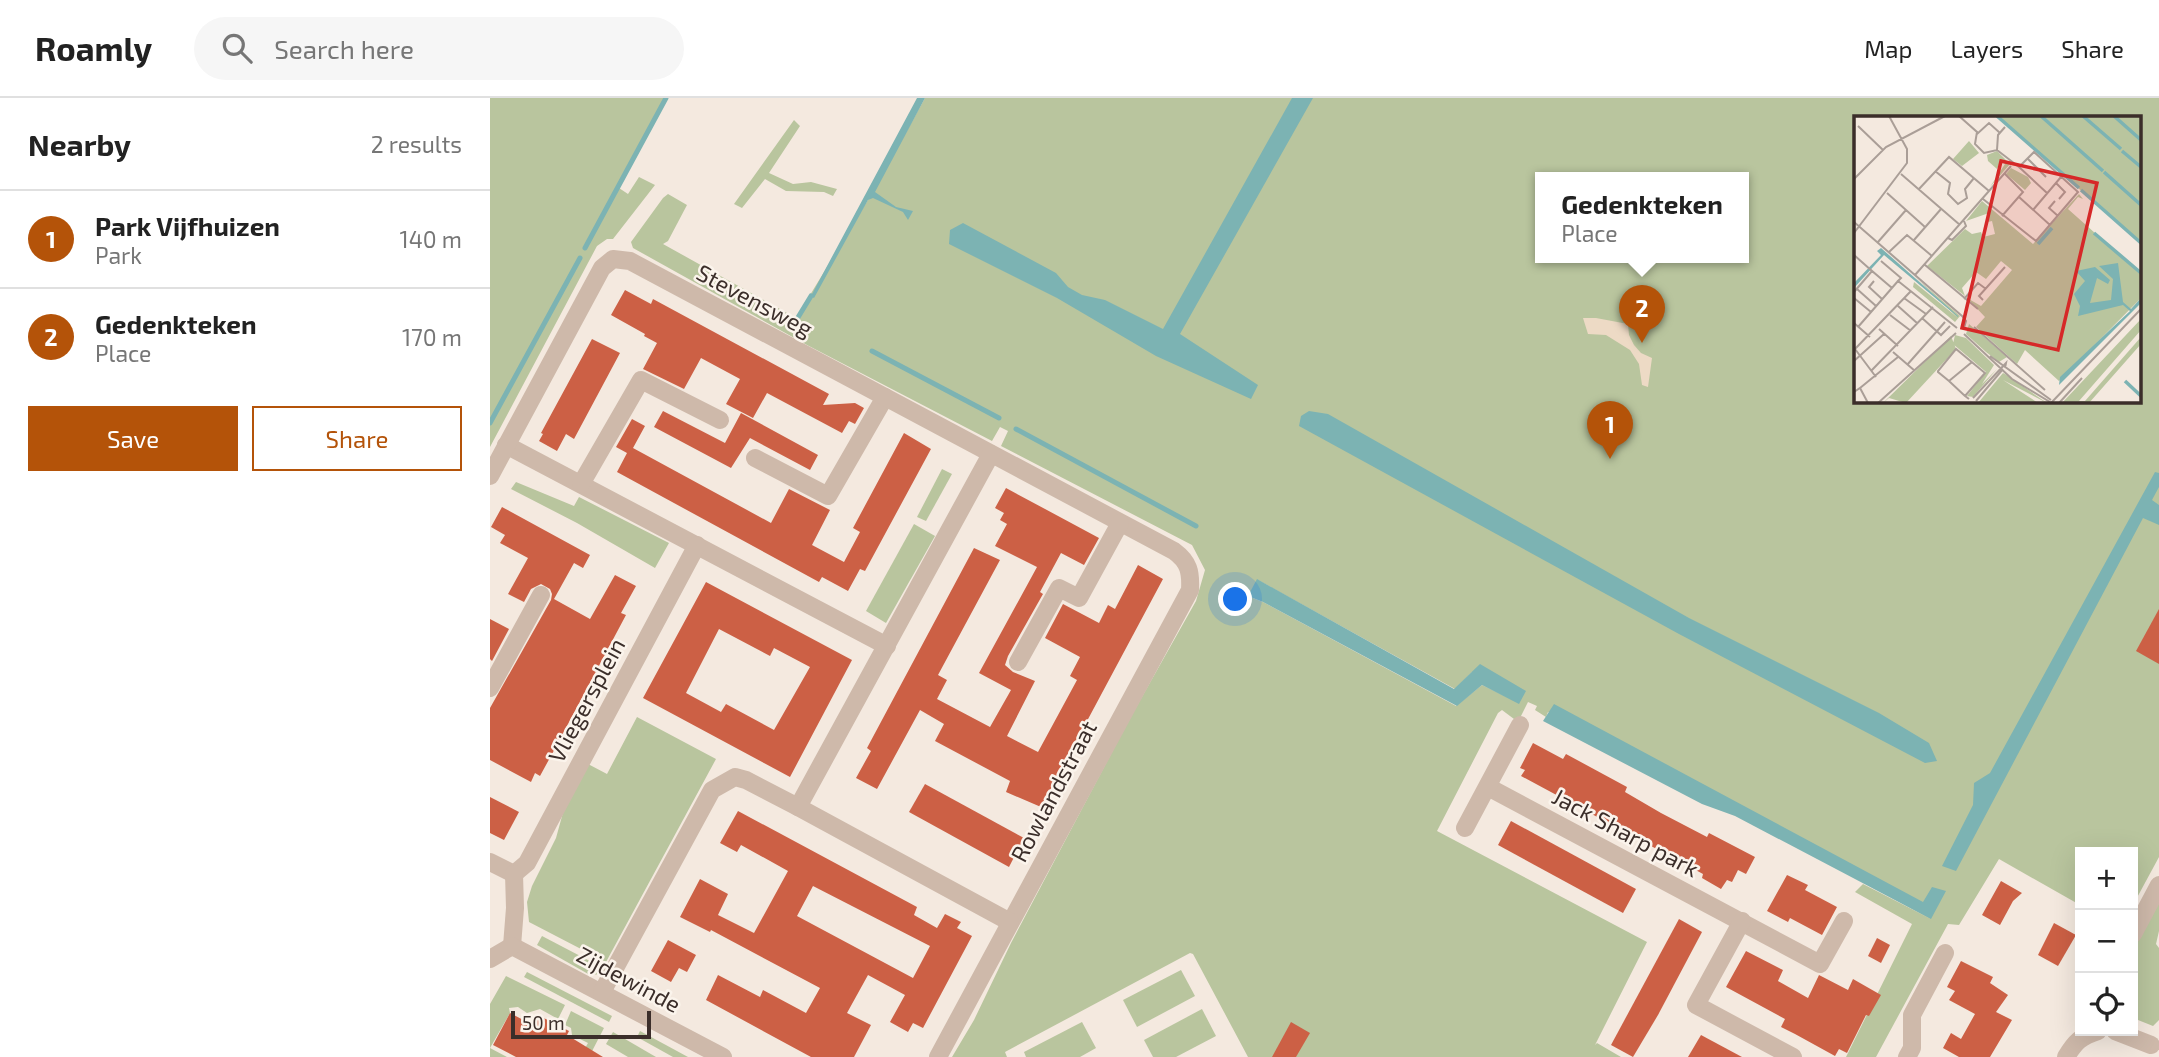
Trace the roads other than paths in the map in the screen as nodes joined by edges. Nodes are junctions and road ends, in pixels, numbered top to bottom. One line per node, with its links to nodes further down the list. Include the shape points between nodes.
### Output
1 (885, 397): 3 (street, Stevensweg, via 630,261 613,259 602,268); 4 (street, Stevensweg); 5 (street, via 828,496)
2 (720, 420): 7 (street, via 641,380)
3 (506, 445): 6 (street); 7 (street)
4 (991, 454): 8 (street, Stevensweg); 12 (street)
5 (755, 458)
6 (490, 476)
7 (581, 484): 9 (street)
8 (1120, 523): 10 (street, Stevensweg); 13 (street, via 1079,598 1059,588)
9 (697, 545): 12 (street); 20 (street, Vliegersplein, via 527,863)
10 (1174, 551): 24 (street, Rowlandstraat, via 1185,559 1191,573 1190,590)
11 (541, 595): 14 (street)
12 (887, 646): 17 (street)
13 (1018, 662)
14 (490, 688)
15 (1520, 725): 16 (street)
16 (1488, 787): 18 (street); 22 (street, Jack Sharp park)
17 (797, 807): 24 (street); 29 (street, via 735,777 712,790)
18 (1465, 828)
19 (490, 862): 20 (street)
20 (514, 874): 26 (street)
21 (2159, 885): 25 (street)
22 (1742, 920): 23 (street, Jack Sharp park, via 1820,964); 35 (street, via 1696,1005)
23 (1844, 921)
24 (1010, 922): 34 (street, Rowlandstraat)
25 (2138, 925)
26 (512, 946): 28 (street); 29 (street, Zijdewinde)
27 (1945, 953): 36 (street, via 1912,1016 1912,1048)
28 (490, 959)
29 (602, 992): 33 (street, Zijdewinde)
30 (2082, 1036): 37 (street)
31 (2128, 1036): 32 (street)
32 (2152, 1045)
33 (723, 1057)
34 (938, 1057)
35 (1793, 1057)
36 (1907, 1057)
37 (2066, 1057)

